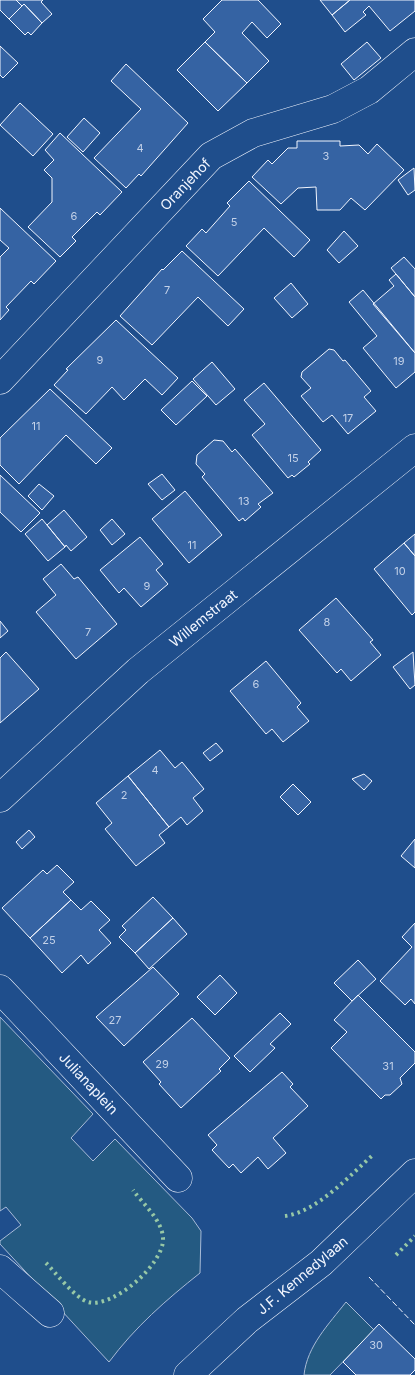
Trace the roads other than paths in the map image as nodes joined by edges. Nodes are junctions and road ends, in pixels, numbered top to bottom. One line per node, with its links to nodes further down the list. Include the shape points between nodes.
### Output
1 (415, 52): 2 (street, Oranjehof, via 368,90 333,109 254,133 211,156)
2 (0, 380)
3 (415, 448): 4 (street, Willemstraat, via 138,671)
4 (0, 798)
5 (0, 989): 7 (street, Julianaplein)
6 (415, 1173): 10 (street, J.F. Kennedylaan, via 321,1263 247,1320)
7 (178, 1178)
8 (0, 1269): 9 (street)
9 (50, 1313)
10 (195, 1373)

